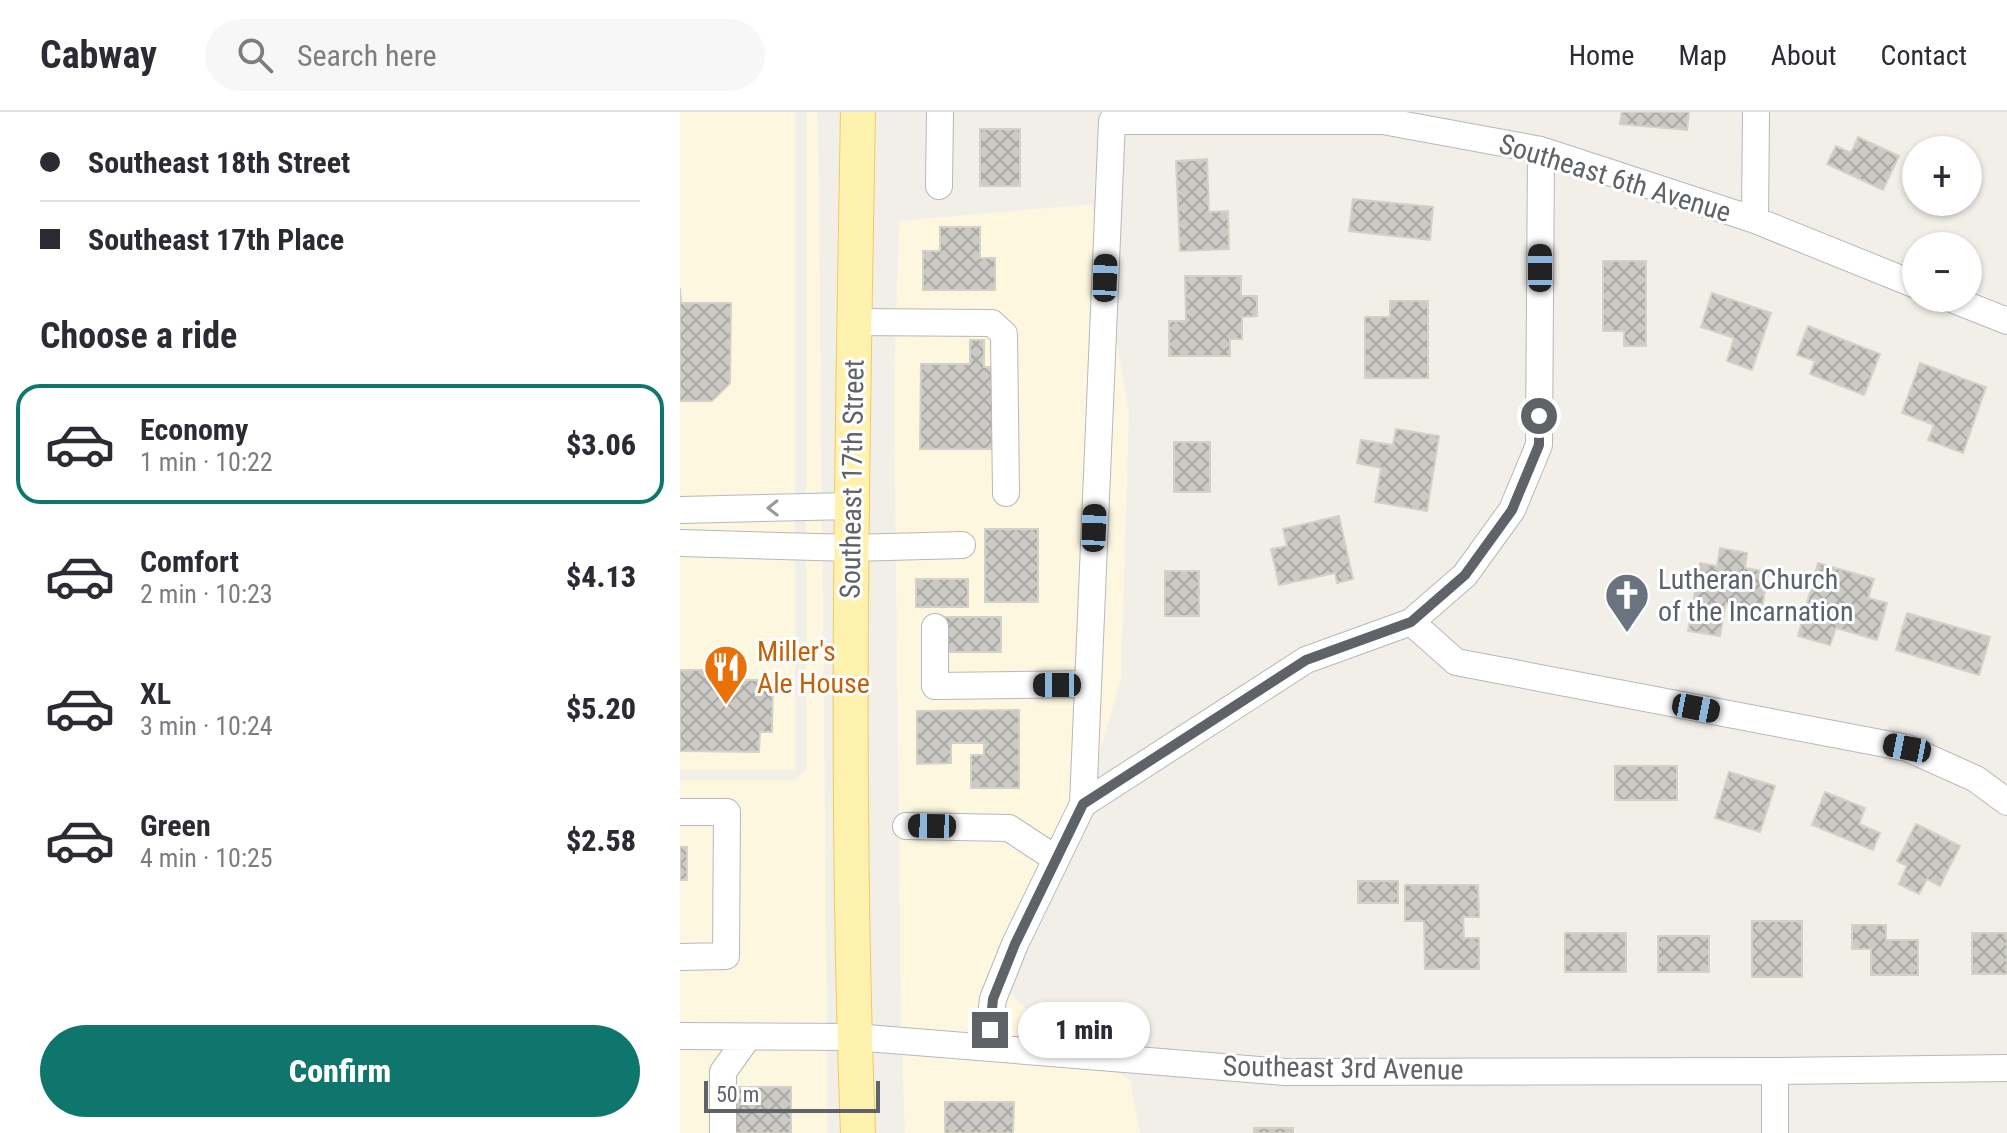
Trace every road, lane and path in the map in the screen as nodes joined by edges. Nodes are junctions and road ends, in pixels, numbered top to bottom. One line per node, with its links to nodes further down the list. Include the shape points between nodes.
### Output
1 (858, 112): 11 (main road, Southeast 17th Street)
2 (940, 112): 6 (street)
3 (1756, 112): 7 (street)
4 (1383, 116): 5 (street, Southeast 6th Avenue); 20 (street, Southeast 6th Avenue, via 1112,121)
5 (1541, 150): 7 (street, Southeast 6th Avenue); 18 (street, via 1539,445 1512,510 1465,575)
6 (939, 186)
7 (1755, 220): 8 (street, Southeast 6th Avenue)
8 (1902, 279)
9 (1982, 311): 10 (street)
10 (2007, 321)
11 (854, 322): 12 (street, via 992,323 1004,334); 13 (main road, Southeast 17th Street)
12 (1006, 493)
13 (851, 506): 14 (street, one-way to 14); 17 (main road, Southeast 17th Street)
14 (680, 510)
15 (680, 543): 17 (street)
16 (962, 545): 17 (street)
17 (851, 548): 28 (main road, Southeast 17th Street)
18 (1411, 622): 21 (street, via 1456,662 1907,748 1976,779); 22 (street, via 1306,660)
19 (935, 627): 20 (street, via 935,686)
20 (1088, 684): 22 (street)
21 (2007, 802)
22 (1083, 804): 25 (street)
23 (680, 812): 26 (street, via 727,812 726,956)
24 (906, 826): 25 (street, via 1009,828)
25 (1056, 859): 30 (street, via 993,999)
26 (680, 957)
27 (748, 1037): 28 (street, Southeast 3rd Avenue); 29 (street, Southeast 3rd Avenue); 33 (street, via 723,1072)
28 (854, 1037): 30 (street, Southeast 3rd Avenue); 34 (main road, Southeast 17th Street)
29 (682, 1042)
30 (987, 1047): 32 (street, Southeast 3rd Avenue, via 1285,1072)
31 (2007, 1068): 32 (street, Southeast 3rd Avenue)
32 (1775, 1071): 35 (street)
33 (723, 1133)
34 (858, 1133)
35 (1775, 1133)

